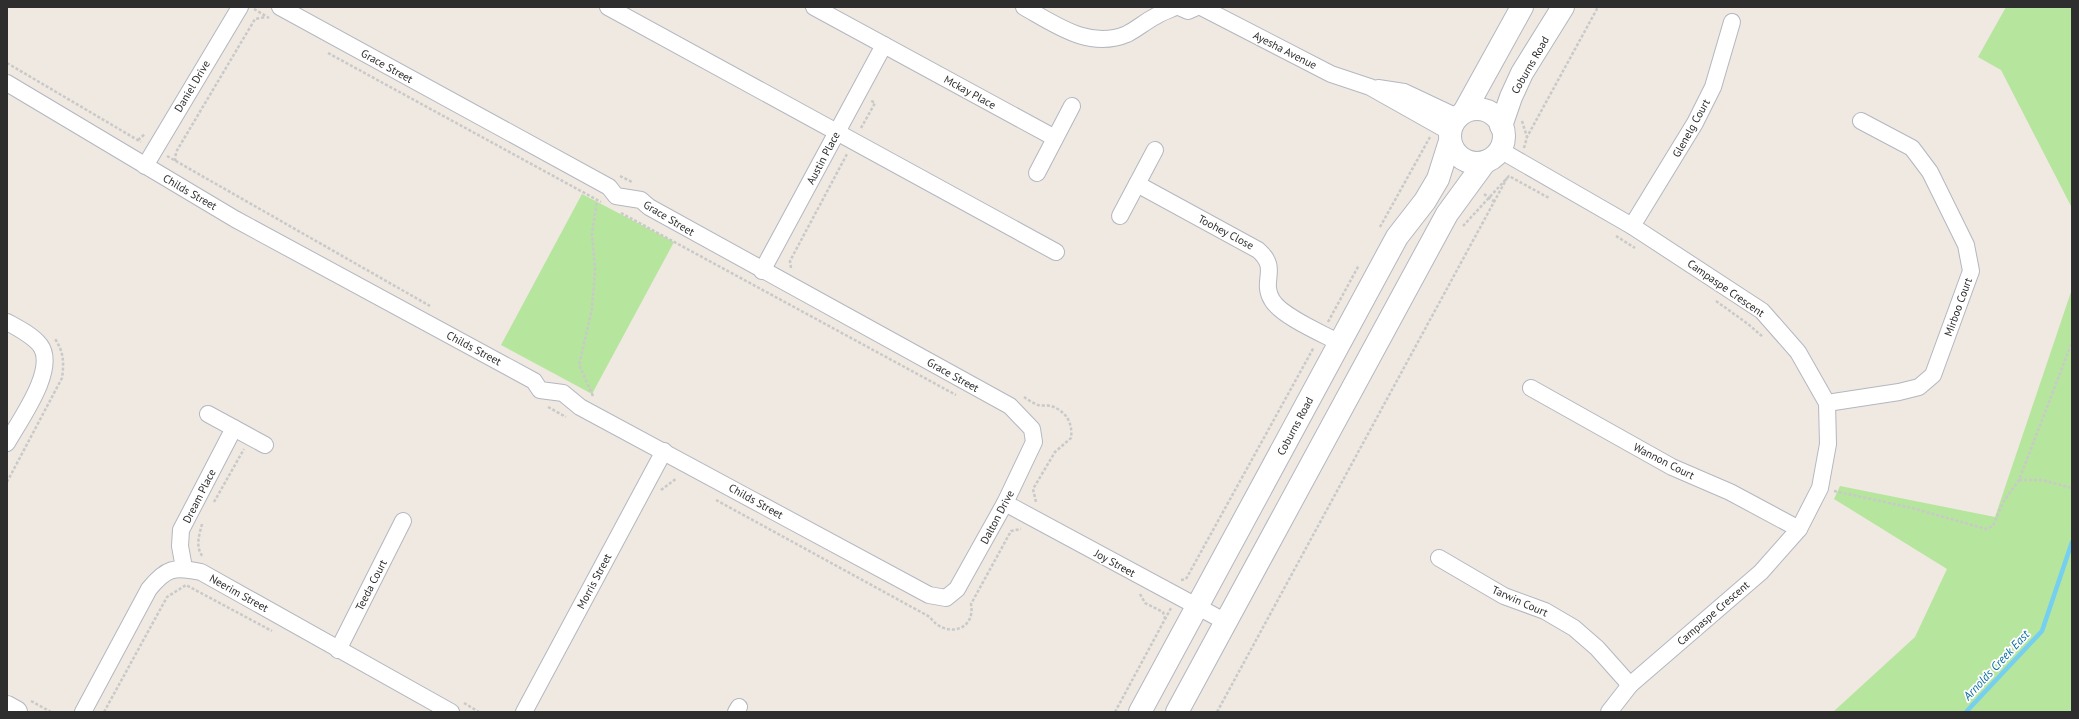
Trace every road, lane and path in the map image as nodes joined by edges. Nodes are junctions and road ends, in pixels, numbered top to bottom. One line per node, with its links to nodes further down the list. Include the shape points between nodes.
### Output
1 (240, 7): 27 (street, Daniel Drive)
2 (250, 7): 14 (path)
3 (608, 7): 25 (street)
4 (814, 7): 16 (street, Mckay Place)
5 (1024, 7): 6 (street, via 1068,31 1087,38 1108,39 1128,34 1157,15)
6 (1176, 7)
7 (1179, 7): 8 (street, via 1188,11)
8 (1197, 7)
9 (1201, 7): 20 (street, Ayesha Avenue, via 1331,74)
10 (1522, 7): 23 (street, Coburns Road)
11 (1564, 7): 24 (street, Coburns Road, via 1522,73)
12 (1598, 7): 29 (path, via 1527,137 1526,145)
13 (277, 14): 14 (path); 46 (street, Grace Street, via 609,187 616,196 641,200 648,207)
14 (266, 16): 30 (path, via 255,19 176,152)
15 (1732, 22): 40 (street, Glenelg Court, via 1713,87)
16 (884, 45): 25 (street, Austin Place); 26 (street, Mckay Place)
17 (326, 51): 35 (path)
18 (7, 63): 27 (path)
19 (7, 83): 31 (street, Childs Street)
20 (1370, 87): 23 (street, Ayesha Avenue); 23 (street, Ayesha Avenue, via 1404,92)
21 (1072, 106): 26 (street)
22 (1861, 121): 56 (street, Mirboo Court, via 1912,148 1925,166 1966,245 1971,271 1933,375 1919,387)
23 (1452, 125): 24 (street, via 1482,110 1490,113); 29 (street, via 1453,150 1463,159 1476,163); 41 (path); 50 (street, Coburns Road, via 1438,179)
24 (1501, 126): 29 (street, via 1504,134)
25 (836, 133): 44 (street); 46 (street, Austin Place)
26 (1055, 138): 32 (street)
27 (155, 150): 30 (path); 31 (street, Daniel Drive)
28 (1155, 150): 34 (street)
29 (1501, 157): 33 (path); 40 (street, Campaspe Crescent); 78 (street, via 1447,214)
30 (175, 161): 48 (path)
31 (145, 166): 63 (street, Childs Street, via 235,219 534,381 540,390 564,393 580,407)
32 (1037, 173)
33 (1509, 176): 36 (path); 92 (path)
34 (1137, 184): 39 (street); 50 (street, Toohey Close, via 1266,256 1270,265 1267,283 1272,300 1279,308)
35 (597, 200): 37 (path); 54 (path, via 592,233 595,270 592,308 579,365 594,398)
36 (1554, 200)
37 (604, 204)
38 (618, 212): 55 (path)
39 (1120, 216)
40 (1632, 226): 56 (street, Campaspe Crescent, via 1762,311 1798,352)
41 (1378, 230)
42 (1612, 234): 43 (path)
43 (1637, 250)
44 (1056, 252)
45 (1359, 265): 50 (path)
46 (762, 271): 59 (street, Grace Street, via 1010,406)
47 (1712, 299): 51 (path, via 1748,324)
48 (436, 309)
49 (7, 322): 61 (street, via 28,334 40,346 45,358 44,372 38,387)
50 (1331, 338): 75 (path); 77 (street, Coburns Road)
51 (1765, 340)
52 (2072, 342): 64 (path)
53 (1531, 388): 71 (street, Wannon Court, via 1672,467 1730,492)
54 (587, 394)
55 (959, 398)
56 (1827, 403): 65 (street, Campaspe Crescent, via 1828,444)
57 (208, 414): 58 (street)
58 (234, 428): 60 (street); 74 (street, Dream Place, via 181,530 180,546)
59 (1032, 429): 68 (street, Dalton Drive, via 1034,442)
60 (251, 437): 62 (street); 67 (path)
61 (7, 443)
62 (265, 445)
63 (664, 451): 76 (street, Childs Street, via 929,595); 88 (street, Morris Street)
64 (2019, 480): 65 (path, via 2003,502 1993,526 1986,529 1912,508); 66 (path, via 2042,480)
65 (1820, 488): 71 (street, Campaspe Crescent)
66 (2072, 488)
67 (214, 503)
68 (1005, 503): 75 (street, Joy Street); 76 (street, Dalton Drive, via 957,589)
69 (403, 521): 80 (street, Teeda Court)
70 (203, 523): 73 (path, via 198,540 200,553)
71 (1799, 528): 81 (street, Campaspe Crescent, via 1761,572)
72 (1439, 558): 81 (street, Tarwin Court, via 1504,596 1545,611 1574,628 1597,648)
73 (206, 560)
74 (184, 568): 80 (street, Neerim Street, via 201,572); 85 (street, via 162,574 149,589)
75 (1177, 597): 77 (street, Joy Street); 89 (path)
76 (946, 598)
77 (1196, 608): 78 (street, Joy Street); 90 (street, Coburns Road)
78 (1226, 622): 91 (street)
79 (277, 634): 86 (path, via 186,585 167,597)
80 (338, 650): 82 (street, Neerim Street)
81 (1630, 685): 93 (street, Campaspe Crescent)
82 (455, 706): 87 (path)
83 (7, 707): 84 (street)
84 (16, 712)
85 (83, 712)
86 (104, 712)
87 (479, 712)
88 (524, 712)
89 (1115, 712)
90 (1140, 712)
91 (1176, 712)
92 (1217, 712)
93 (1609, 712)

